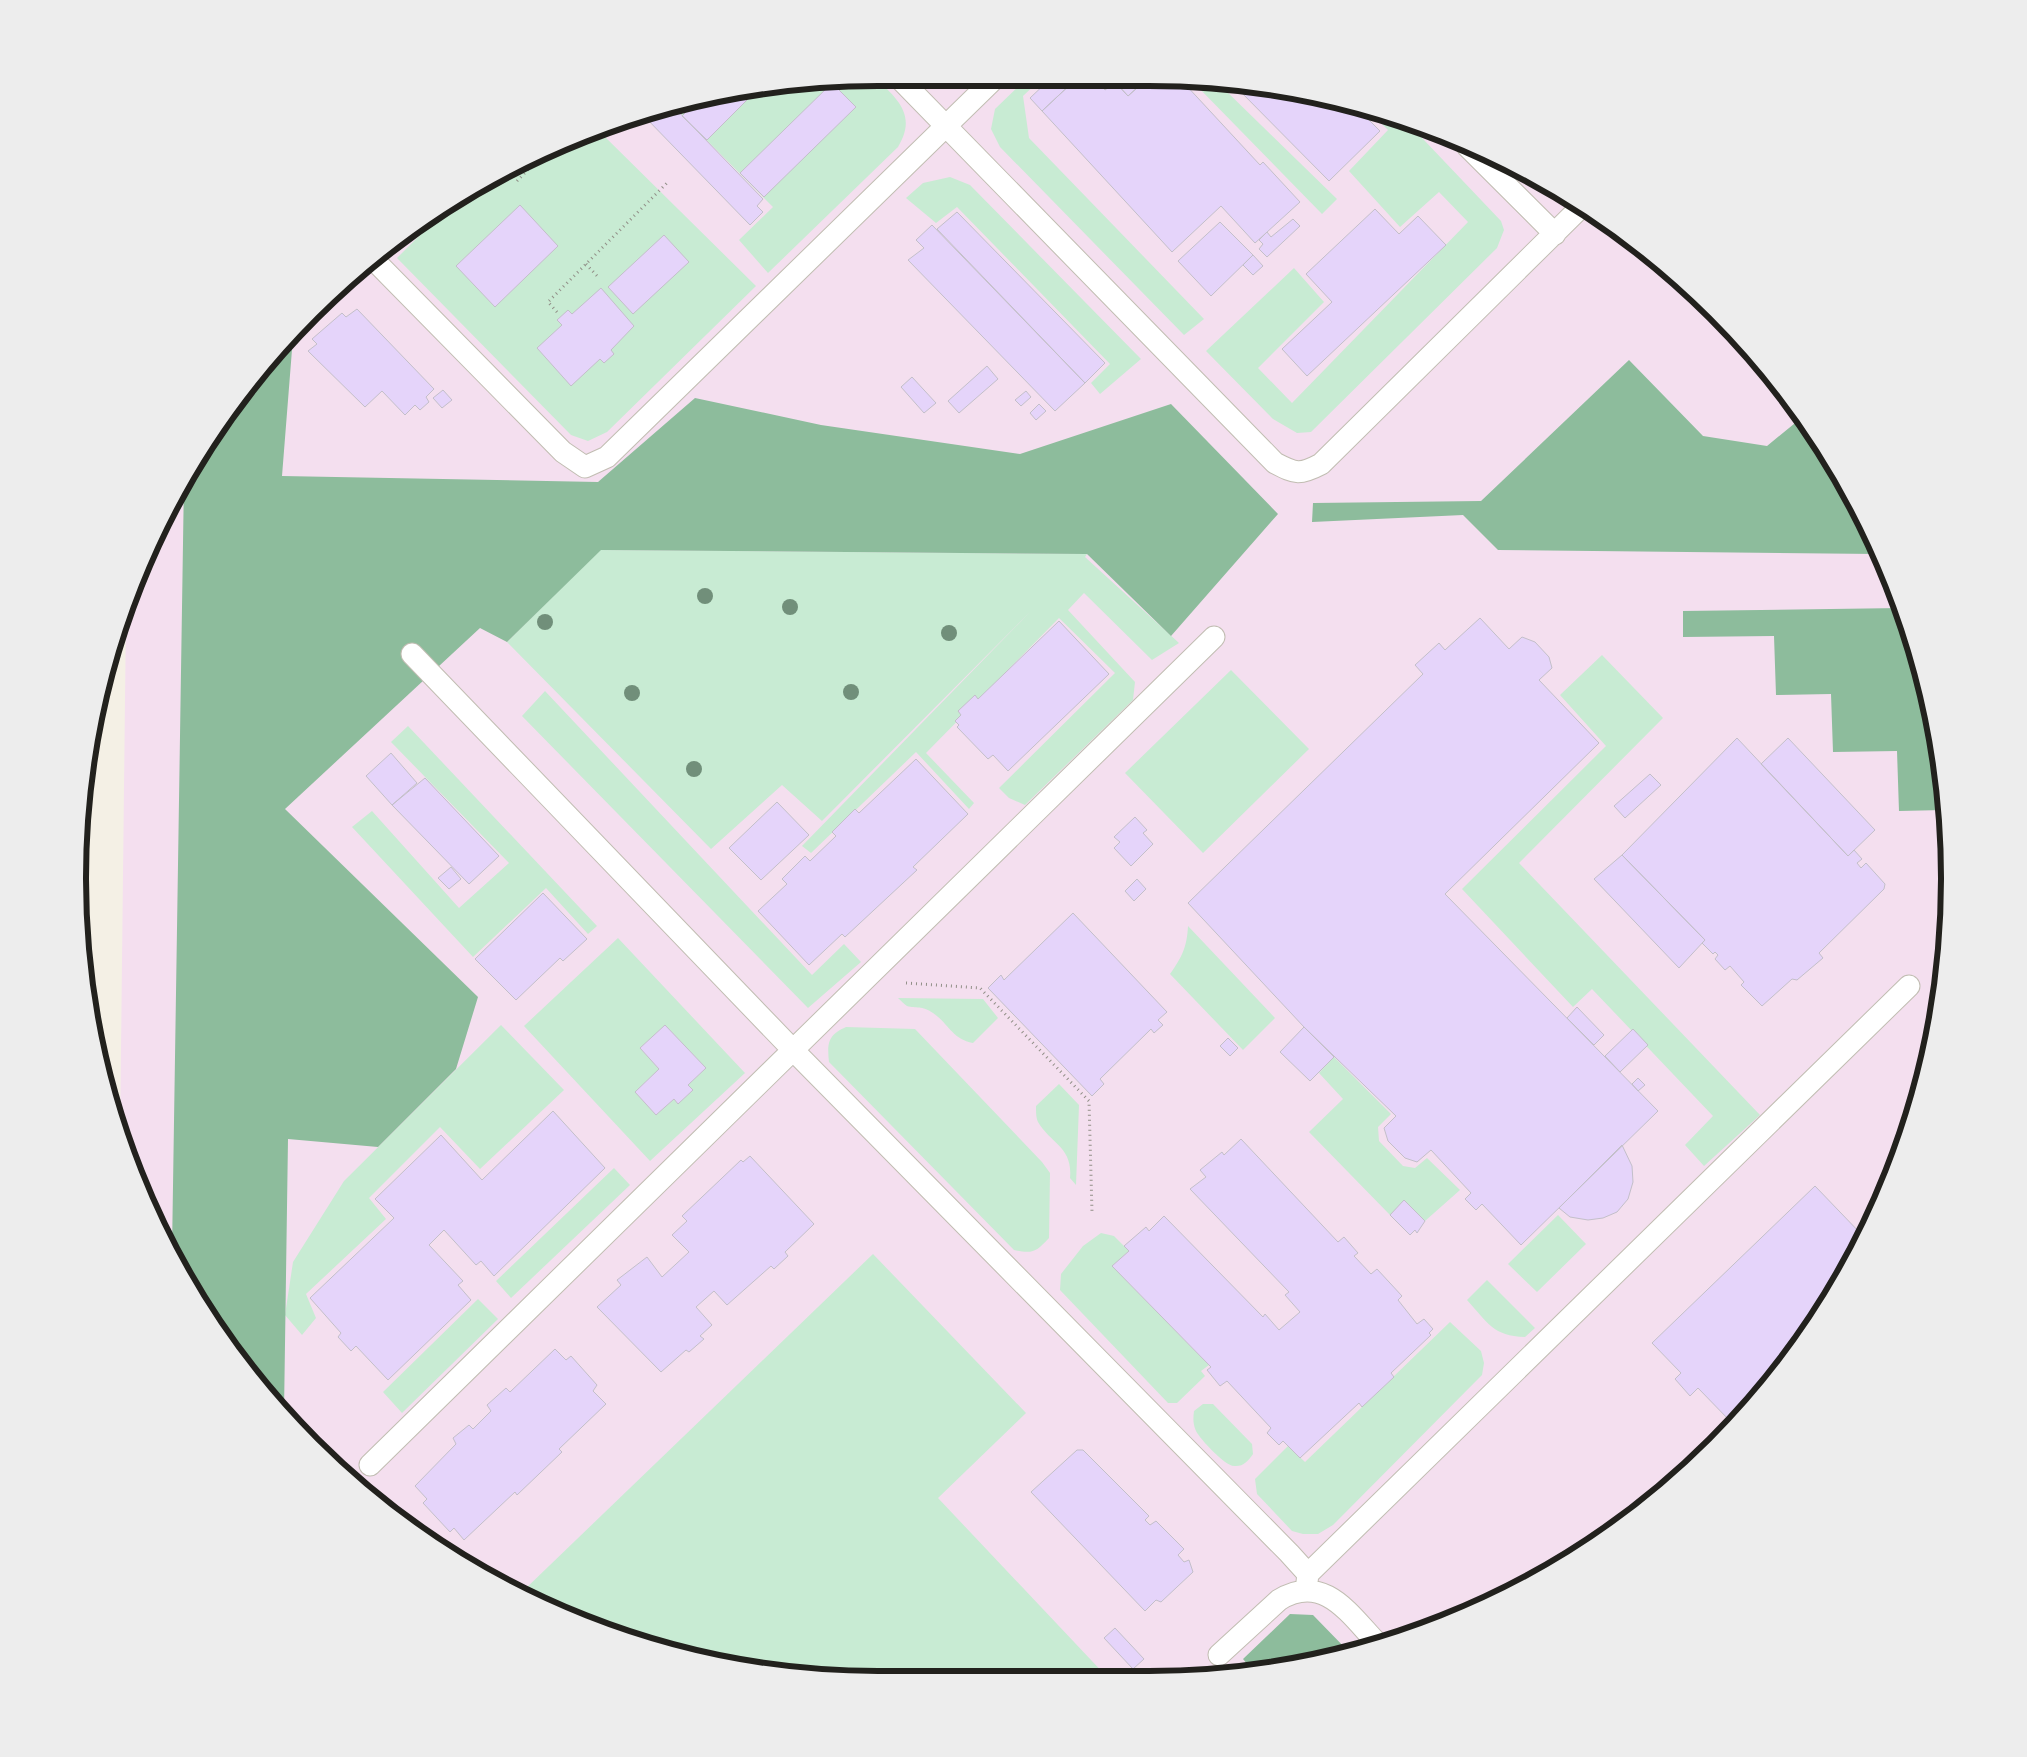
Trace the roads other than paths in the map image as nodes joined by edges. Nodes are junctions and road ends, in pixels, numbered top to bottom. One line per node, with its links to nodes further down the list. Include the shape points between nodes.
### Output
1 (907, 86): 3 (lane)
2 (987, 86): 3 (lane)
3 (946, 125): 6 (lane, via 1275,464 1290,471 1306,472 1321,464); 7 (lane, via 607,457 585,467 564,452)
4 (1482, 160): 6 (lane)
5 (1576, 212): 6 (lane)
6 (1554, 234)
7 (378, 264)
8 (1214, 637): 11 (lane)
9 (412, 654): 11 (lane)
10 (1909, 986): 13 (lane)
11 (793, 1050): 12 (lane); 13 (lane)
12 (370, 1464)
13 (1307, 1582): 14 (lane, via 1335,1600); 15 (lane, via 1279,1600)
14 (1372, 1638)
15 (1218, 1654)

